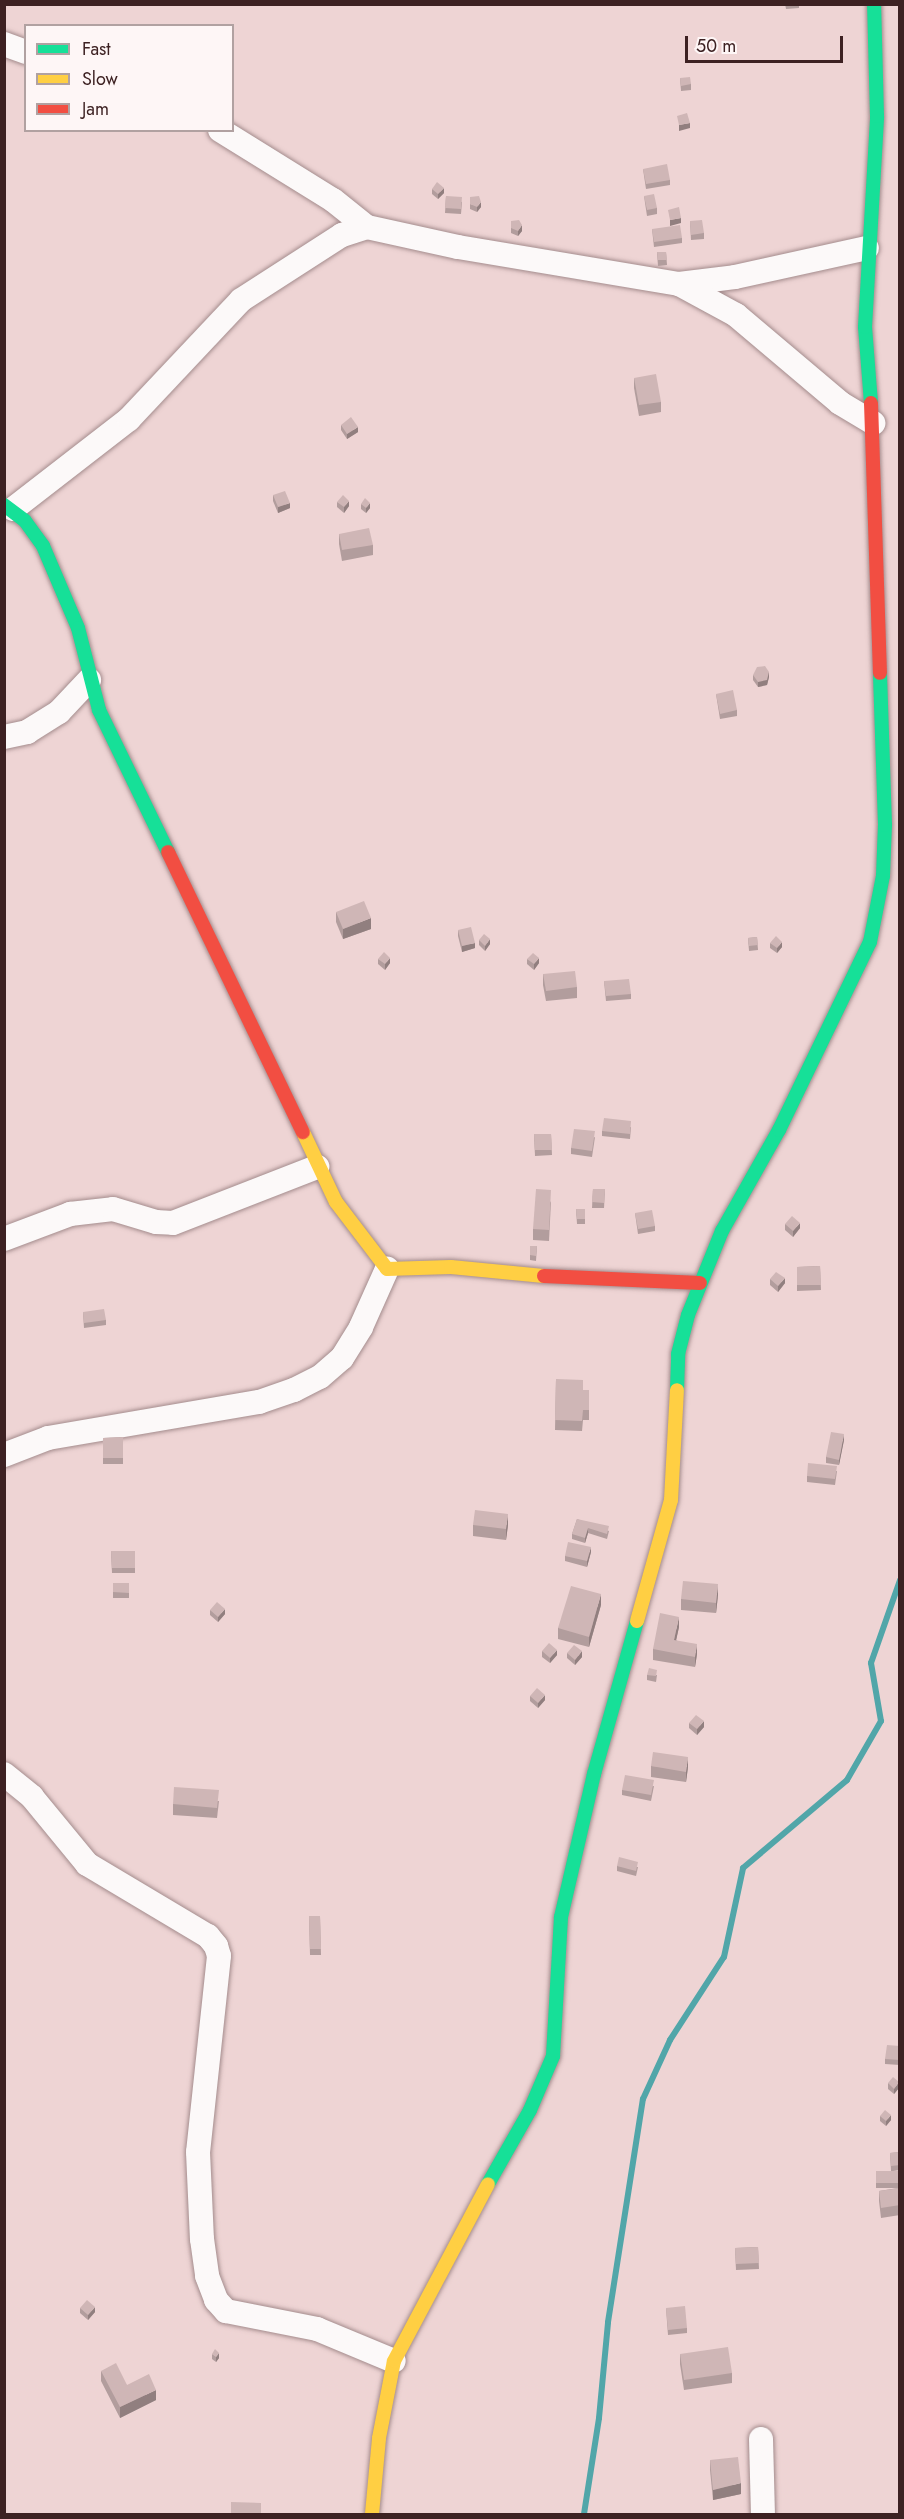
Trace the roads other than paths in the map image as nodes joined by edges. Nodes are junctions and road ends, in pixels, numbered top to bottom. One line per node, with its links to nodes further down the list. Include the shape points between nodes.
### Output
1 (874, 4): 6 (street, via 877,116)
2 (4, 44): 3 (street)
3 (24, 51)
4 (223, 132): 5 (street, via 333,200)
5 (367, 227): 7 (street, via 458,247); 9 (street, via 342,235 241,300 129,419)
6 (867, 248): 7 (street, via 735,277); 8 (street, via 865,327)
7 (679, 284): 8 (street, via 736,315 840,403)
8 (873, 423): 15 (street, via 885,825 882,876 870,942 848,994 748,1189 722,1231)
9 (9, 507): 10 (street, via 43,546 53,567 85,648)
10 (89, 680): 11 (street, via 60,712 27,732); 12 (street, via 99,710 294,1108)
11 (4, 737)
12 (317, 1167): 13 (street, via 173,1223 113,1209 70,1214); 14 (street, via 336,1202)
13 (4, 1239)
14 (387, 1269): 15 (street, via 451,1267); 16 (street, via 342,1358 320,1377 294,1390 259,1402 48,1438)
15 (700, 1283): 18 (street, via 678,1354 676,1459 671,1500 594,1774 561,1917 553,2056 530,2110 430,2287)
16 (4, 1455)
17 (4, 1774): 18 (street, via 32,1797 87,1864 199,1930 216,1946 219,1956 198,2152 201,2240 216,2300 226,2311 317,2330)
18 (394, 2361): 20 (street)
19 (761, 2439): 21 (street)
20 (372, 2514)
21 (764, 2514)

